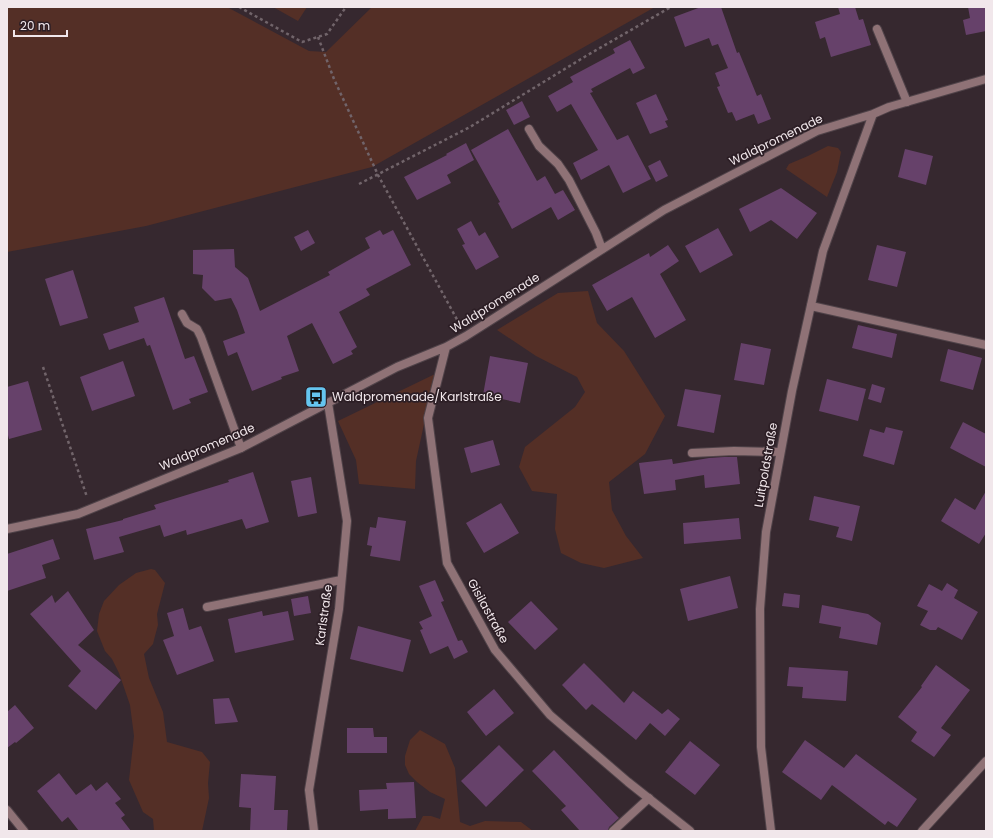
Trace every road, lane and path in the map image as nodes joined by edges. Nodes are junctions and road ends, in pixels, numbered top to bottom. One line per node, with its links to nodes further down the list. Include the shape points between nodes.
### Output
1 (239, 7): 5 (path, via 302,42)
2 (346, 7): 5 (path, via 327,34)
3 (671, 7): 10 (path, via 470,126)
4 (877, 29): 7 (street)
5 (318, 38): 10 (path)
6 (986, 79): 7 (street, Waldpromenade)
7 (907, 102): 8 (street, Waldpromenade)
8 (873, 114): 12 (street, Waldpromenade, via 817,131 664,210); 13 (street, Luitpoldstraße, via 823,251)
9 (529, 129): 12 (street, via 538,146 558,164 569,180)
10 (378, 175): 11 (path); 15 (path)
11 (359, 184)
12 (602, 249): 15 (street, Waldpromenade)
13 (811, 306): 16 (street); 21 (street, Luitpoldstraße)
14 (182, 314): 20 (street, via 187,323 197,329 201,338)
15 (466, 336): 17 (street, Waldpromenade)
16 (986, 345)
17 (446, 348): 19 (street, Waldpromenade, via 397,367); 28 (street, Gisilastraße, via 428,418 447,563 495,650 550,715)
18 (43, 367): 23 (path)
19 (328, 402): 20 (street, Waldpromenade); 25 (street, Karlstraße, via 347,521)
20 (241, 448): 23 (street, Waldpromenade)
21 (780, 452): 22 (street); 34 (street, Luitpoldstraße, via 766,532 760,609 761,747)
22 (692, 453)
23 (91, 509): 24 (street, Waldpromenade)
24 (7, 529)
25 (342, 580): 26 (street); 31 (street, Karlstraße, via 309,790)
26 (207, 607)
27 (986, 761): 35 (street)
28 (649, 798): 32 (street); 33 (street, Gisilastraße)
29 (7, 810): 30 (street)
30 (24, 831)
31 (314, 831)
32 (614, 831)
33 (690, 831)
34 (771, 831)
35 (922, 831)

